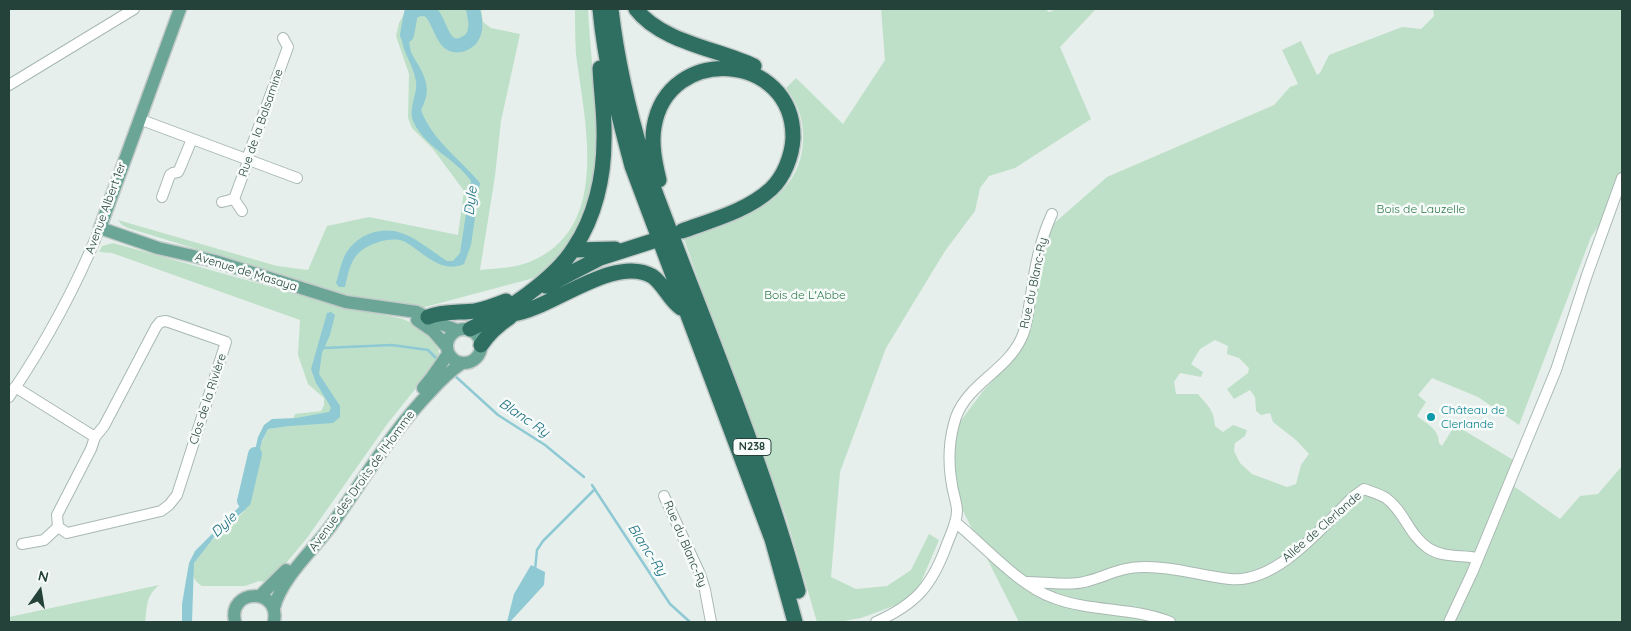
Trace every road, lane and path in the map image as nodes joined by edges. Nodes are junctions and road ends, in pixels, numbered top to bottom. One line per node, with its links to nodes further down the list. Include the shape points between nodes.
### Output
1 (134, 9): 8 (street)
2 (180, 9): 9 (main road, Avenue Albert 1er)
3 (600, 9): 6 (highway, N238)
4 (611, 9): 18 (highway, N238, via 629,112)
5 (636, 9): 18 (highway, via 666,33 740,60 772,78 792,103 800,131 794,166 785,184 773,197 757,207 682,233 743,207 772,188 790,159 793,131 783,101 763,80 748,72 712,69 680,82 658,111 654,127 653,146 662,193)
6 (603, 42): 22 (highway, via 599,56 604,108 602,164 594,205); 25 (highway, N238, via 632,166)
7 (289, 43): 11 (street, Rue de la Balsamine)
8 (9, 85)
9 (139, 119): 10 (street); 20 (main road, Avenue Albert 1er)
10 (192, 139): 11 (street); 14 (street, via 178,172 170,175)
11 (247, 159): 12 (street); 15 (street, Rue de la Balsamine)
12 (297, 178)
13 (1622, 178): 39 (street, via 1556,370)
14 (162, 197)
15 (234, 199): 16 (street); 17 (street)
16 (222, 202)
17 (242, 211)
18 (662, 214): 41 (highway, N238, via 764,478 783,536)
19 (1052, 214): 36 (street, Rue du Blanc-Ry, via 1038,257 1022,338 1003,364 965,399 954,422 950,461 957,511)
20 (100, 228): 24 (main road, Avenue de Masaya, via 346,302); 32 (street, Avenue Albert 1er, via 80,277)
21 (631, 249): 22 (highway); 23 (highway, via 600,258); 26 (highway, via 654,244 550,290)
22 (574, 250): 23 (highway, via 548,277)
23 (521, 298): 27 (highway, via 475,311 438,313); 28 (highway)
24 (394, 310): 27 (main road, Avenue de Masaya, via 417,312); 30 (main road, Avenue de Masaya, via 424,324)
25 (686, 312): 26 (highway, via 650,275 625,272 560,294 524,313); 41 (highway, N238)
26 (513, 314): 29 (highway, via 497,326)
27 (428, 317): 28 (main road, Avenue de Masaya)
28 (463, 329): 29 (main road, via 476,333); 30 (main road, via 449,336)
29 (481, 345): 31 (main road, via 473,361)
30 (447, 350): 31 (main road, via 456,362); 42 (main road, Avenue des Droits de l'Homme, via 432,377 393,421 323,523 280,577)
31 (462, 363): 43 (main road, Avenue des Droits de l'Homme, via 439,382 399,427 330,527 286,582)
32 (15, 387): 33 (street, Avenue Albert 1er); 34 (street)
33 (9, 397)
34 (95, 437): 37 (street, Clos de la Rivière, via 57,514); 37 (street, Clos de la Rivière, via 160,322 166,321 226,342 177,495 169,505 161,511 67,533)
35 (664, 496): 46 (street, Rue du Blanc-Ry, via 700,574)
36 (955, 522): 40 (street); 49 (street, Rue du Blanc-Ry, via 936,573 926,587 903,608)
37 (58, 527): 38 (street, via 44,540)
38 (22, 544)
39 (1477, 558): 40 (street, Allée de Clerlande, via 1429,549 1415,536 1392,504 1380,494 1364,490 1293,556 1266,573 1250,578 1232,579 1144,566 1120,568 1082,583); 51 (street)
40 (1027, 582): 50 (street, via 1042,593 1063,601 1148,615)
41 (793, 593): 47 (highway, N238); 48 (highway, N238)
42 (260, 596): 43 (main road); 44 (main road, via 242,600 235,609)
43 (274, 608): 45 (main road)
44 (233, 621)
45 (274, 622)
46 (711, 622)
47 (795, 622)
48 (805, 622)
49 (876, 622)
50 (1170, 622)
51 (1449, 622)

